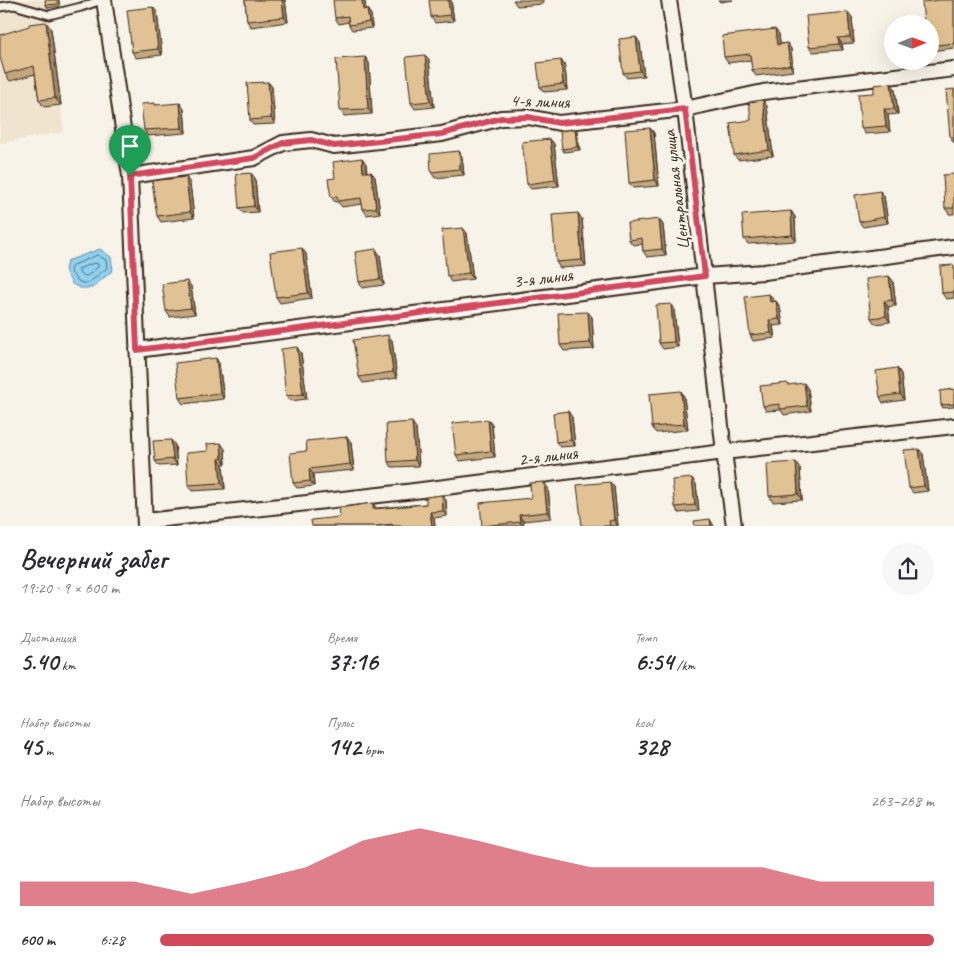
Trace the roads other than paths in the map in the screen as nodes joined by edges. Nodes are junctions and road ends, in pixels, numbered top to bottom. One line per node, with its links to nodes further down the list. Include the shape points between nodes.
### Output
1 (103, 0): 3 (lane, via 49,15); 7 (street)
2 (669, 0): 6 (street, Центральная улица)
3 (13, 2): 4 (lane)
4 (0, 7)
5 (954, 69): 6 (street, 4-я линия, via 763,92)
6 (685, 109): 7 (street, 4-я линия, via 559,123 528,117 501,118 442,134 334,146 311,140 283,143 254,158); 9 (street, Центральная улица)
7 (130, 176): 10 (street)
8 (954, 247): 9 (street, 3-я линия, via 764,272)
9 (705, 276): 10 (street, 3-я линия); 12 (street, Центральная улица)
10 (137, 350): 13 (street)
11 (954, 426): 12 (street, 2-я линия)
12 (724, 452): 13 (street, 2-я линия); 14 (street, Центральная улица)
13 (146, 523)
14 (734, 526)

